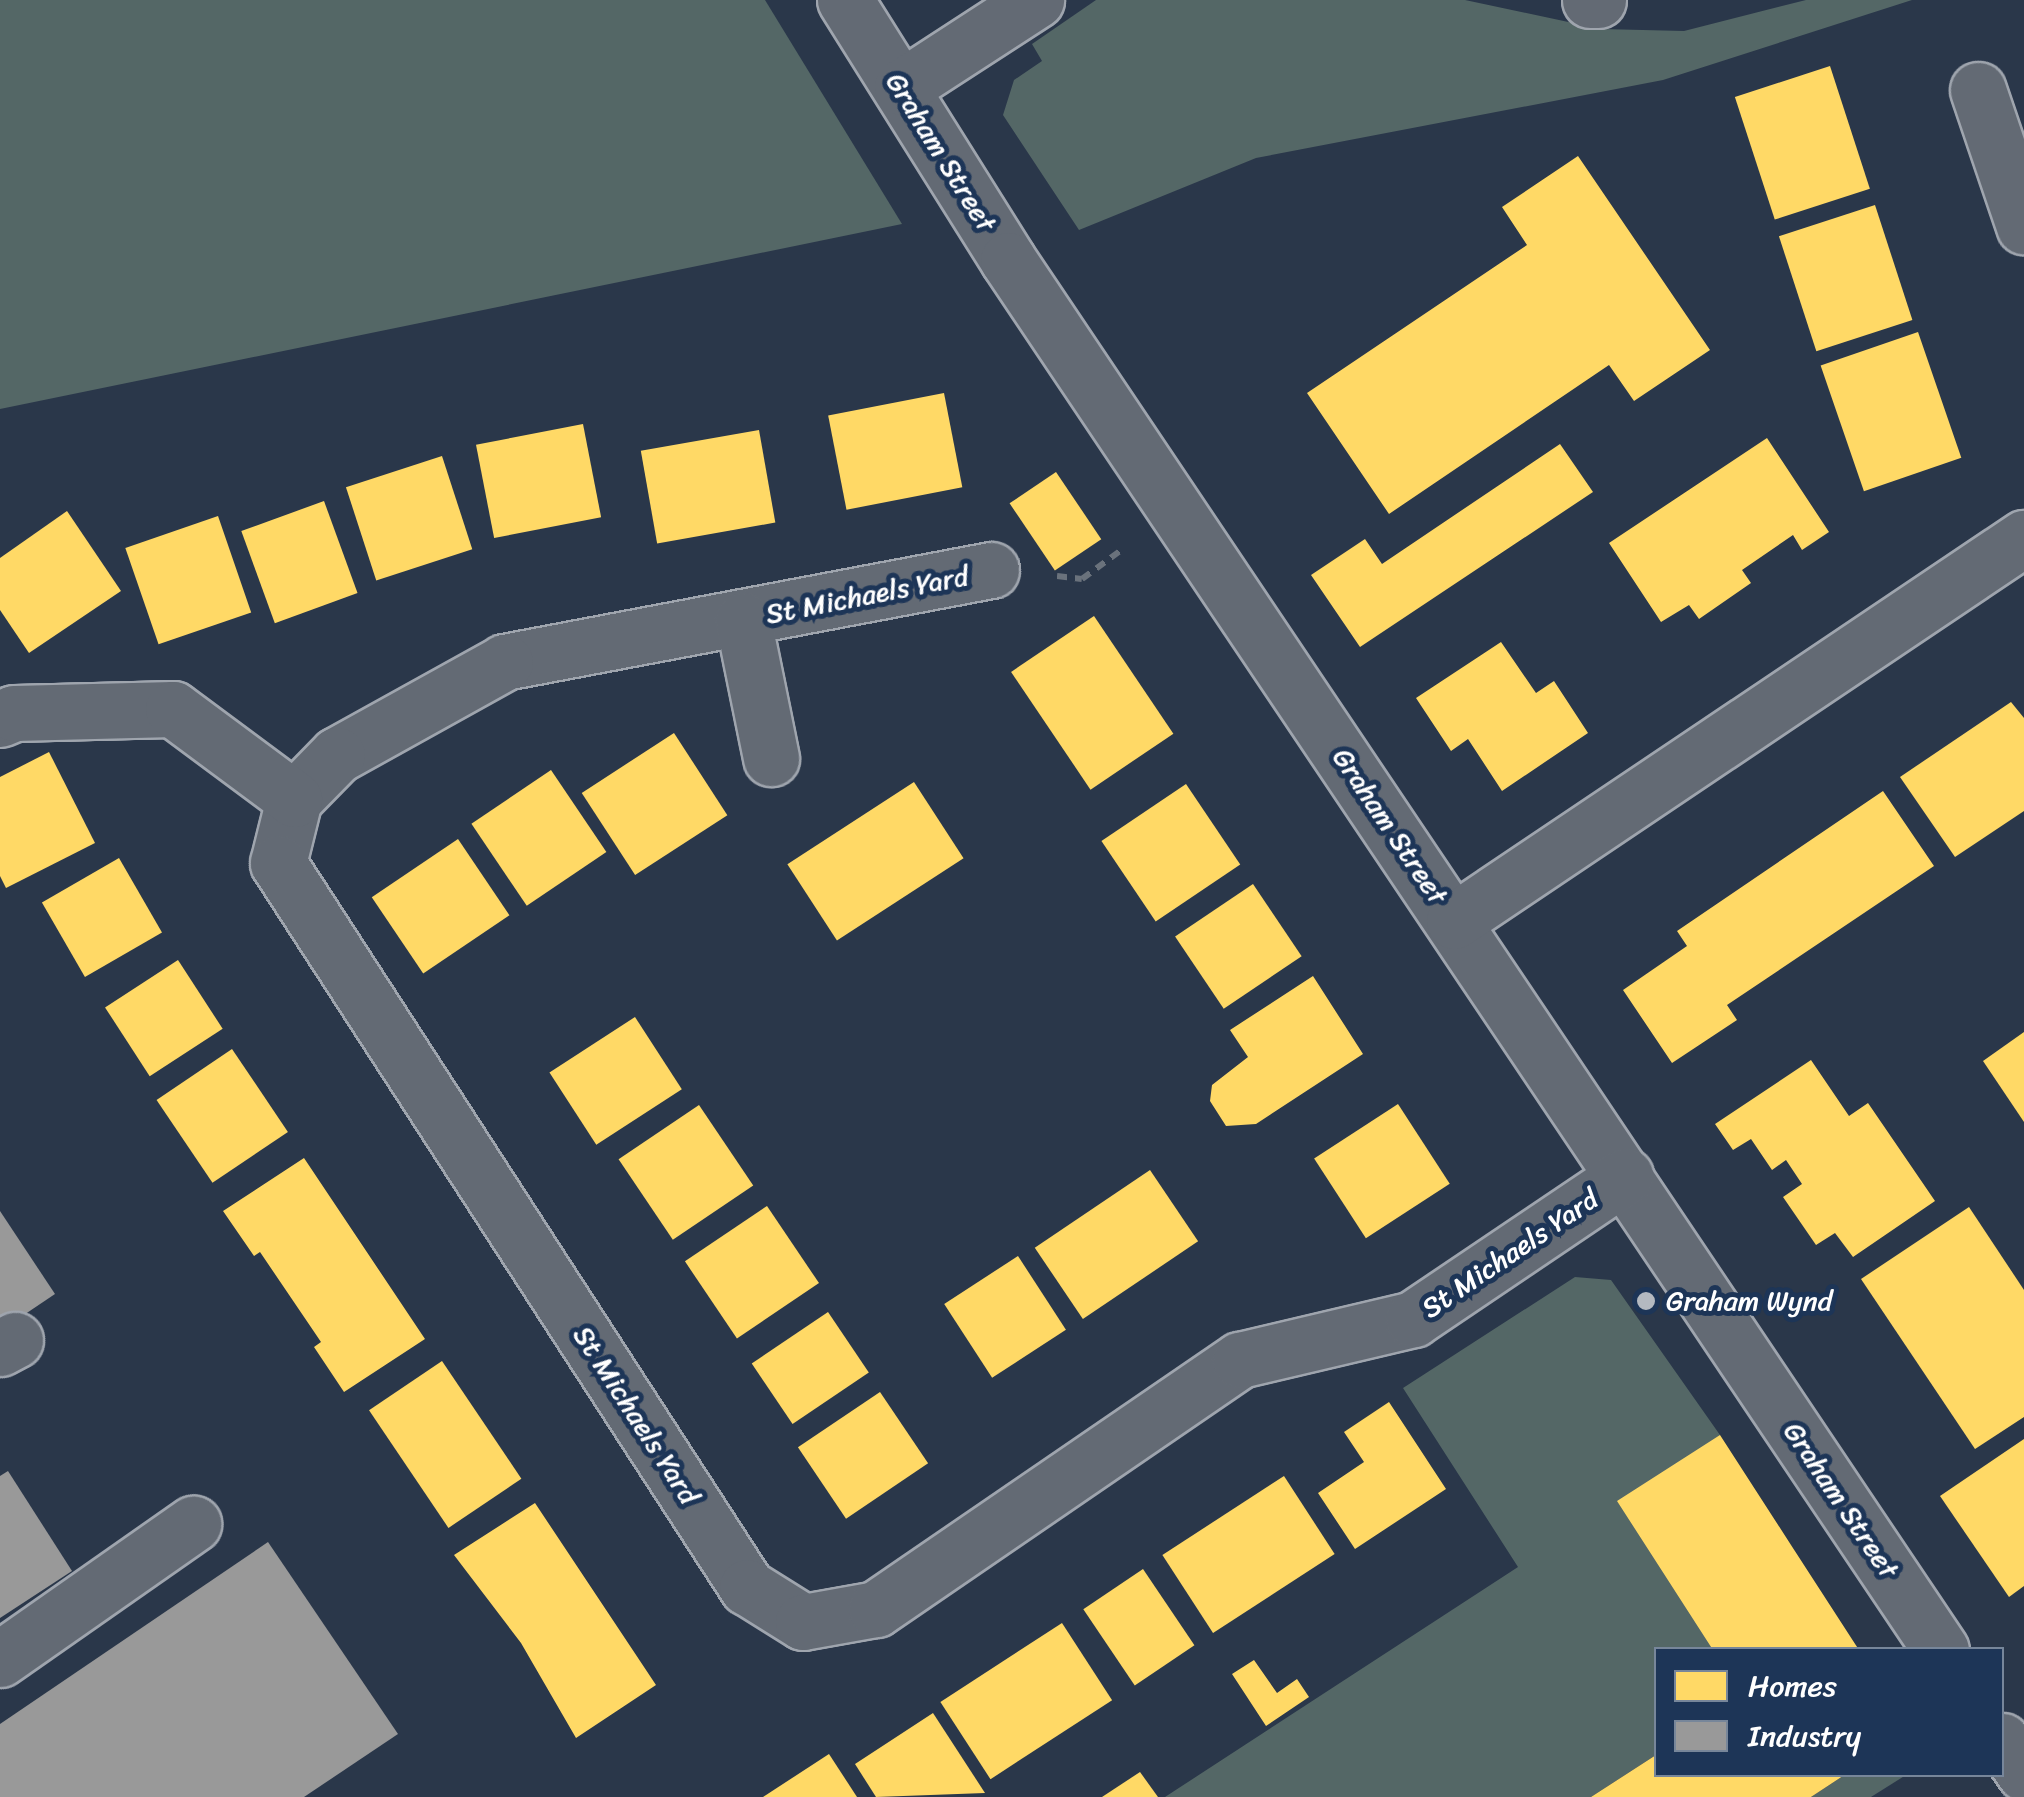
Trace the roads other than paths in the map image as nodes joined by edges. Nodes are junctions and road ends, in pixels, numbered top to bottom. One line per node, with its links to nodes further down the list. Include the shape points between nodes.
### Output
1 (846, 0): 5 (street, Graham Street)
2 (1036, 0): 5 (street)
3 (1590, 0): 4 (street)
4 (1598, 0)
5 (902, 87): 14 (street, Graham Street, via 1008,260)
6 (1978, 90): 7 (street)
7 (2024, 226)
8 (2024, 538): 14 (street)
9 (991, 570): 10 (street, St Michaels Yard)
10 (743, 620): 12 (street, St Michaels Yard); 13 (street, St Michaels Yard, via 506,662 337,754)
11 (0, 720): 13 (street, via 14,713 174,710)
12 (771, 758)
13 (294, 799): 15 (street, St Michaels Yard, via 278,863 747,1586 803,1622 876,1609 1240,1360 1412,1319)
14 (1454, 921): 15 (street, Graham Street)
15 (1625, 1176): 17 (street, Graham Street)
16 (193, 1524): 18 (street)
17 (1938, 1647)
18 (0, 1659)
19 (2004, 1744): 20 (street)
20 (2024, 1774)

